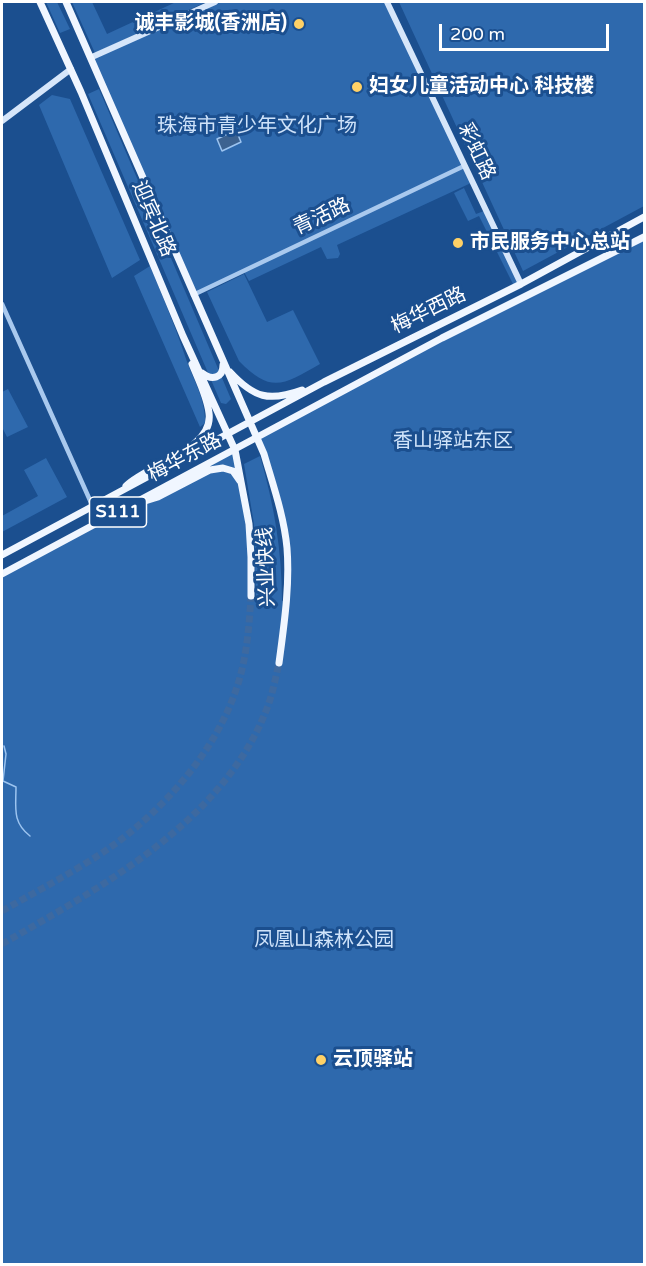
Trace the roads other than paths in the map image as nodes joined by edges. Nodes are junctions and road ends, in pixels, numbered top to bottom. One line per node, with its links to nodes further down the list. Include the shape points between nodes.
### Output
1 (40, 2): 6 (main road, 迎宾北路)
2 (66, 2): 5 (main road, 迎宾北路)
3 (215, 2): 5 (street)
4 (387, 2): 8 (street, 彩虹路)
5 (92, 57): 12 (main road, 迎宾北路)
6 (71, 69): 7 (street); 14 (main road, 迎宾北路)
7 (2, 121)
8 (464, 166): 11 (street, 彩虹路); 12 (street, 青活路)
9 (645, 217): 11 (main road, 梅华西路)
10 (645, 237): 21 (main road, 梅华西路, via 442,338)
11 (520, 284): 18 (main road, 梅华西路)
12 (193, 295): 15 (main road, 迎宾北路)
13 (2, 304): 25 (street)
14 (183, 336): 17 (main road, 迎宾北路); 24 (main road, via 208,405 207,428 196,443 137,477)
15 (221, 358): 16 (main road, 迎宾北路); 17 (main road, via 223,369 219,376 207,377)
16 (225, 366): 18 (main road, via 244,387 259,396 282,396); 19 (main road, 迎宾北路)
17 (200, 372): 20 (main road, 迎宾北路)
18 (324, 382): 19 (main road, 梅华西路)
19 (250, 421): 20 (main road, 梅华西路); 21 (main road, 迎宾北路)
20 (228, 433): 22 (main road, 迎宾北路); 24 (main road, 梅华东路 / S111)
21 (257, 438): 22 (main road, 梅华东路 / S111); 30 (main road, 兴业快线, via 275,489 287,550)
22 (235, 450): 23 (main road, 兴业快线); 26 (main road, 梅华东路 / S111)
23 (243, 486): 26 (main road, via 233,471 216,468); 29 (main road, 兴业快线, via 250,537)
24 (116, 495): 25 (main road, 梅华东路 / S111)
25 (93, 507): 27 (main road, 梅华东路 / S111)
26 (128, 507): 28 (main road, 梅华东路 / S111)
27 (2, 555)
28 (2, 574)
29 (251, 596)
30 (279, 663)

